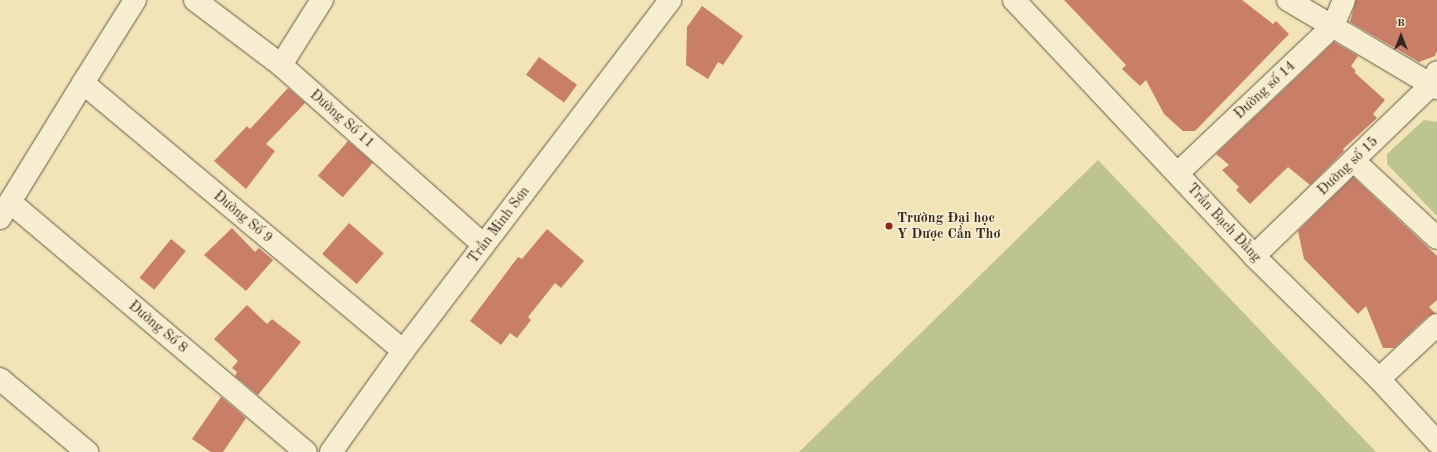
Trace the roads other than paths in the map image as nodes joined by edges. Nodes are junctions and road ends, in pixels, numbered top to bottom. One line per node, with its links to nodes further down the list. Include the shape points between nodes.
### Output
1 (136, 0): 10 (street)
2 (196, 0): 9 (street, Đường Số 11)
3 (322, 0): 9 (street)
4 (670, 0): 16 (street, Trần Minh Sơn)
5 (1014, 0): 13 (street, Trần Bạch Đằng)
6 (1288, 0): 8 (street)
7 (1344, 0): 8 (street, Đường số 14)
8 (1332, 26): 11 (street); 13 (street, Đường số 14)
9 (281, 65): 16 (street, Đường Số 11)
10 (82, 82): 14 (street); 19 (street, Đường Số 9)
11 (1435, 82): 12 (street, Đường số 15)
12 (1354, 161): 15 (street); 17 (street, Đường số 15)
13 (1178, 173): 17 (street, Trần Bạch Đằng)
14 (5, 210): 24 (street, Đường Số 8)
15 (1437, 238)
16 (484, 245): 19 (street, Trần Minh Sơn)
17 (1254, 256): 21 (street, Trần Bạch Đằng)
18 (1437, 325): 21 (street)
19 (403, 351): 25 (street, Trần Minh Sơn)
20 (0, 379): 23 (street)
21 (1379, 379): 22 (street, Trần Bạch Đằng)
22 (1437, 442)
23 (87, 452)
24 (306, 452)
25 (331, 452)

